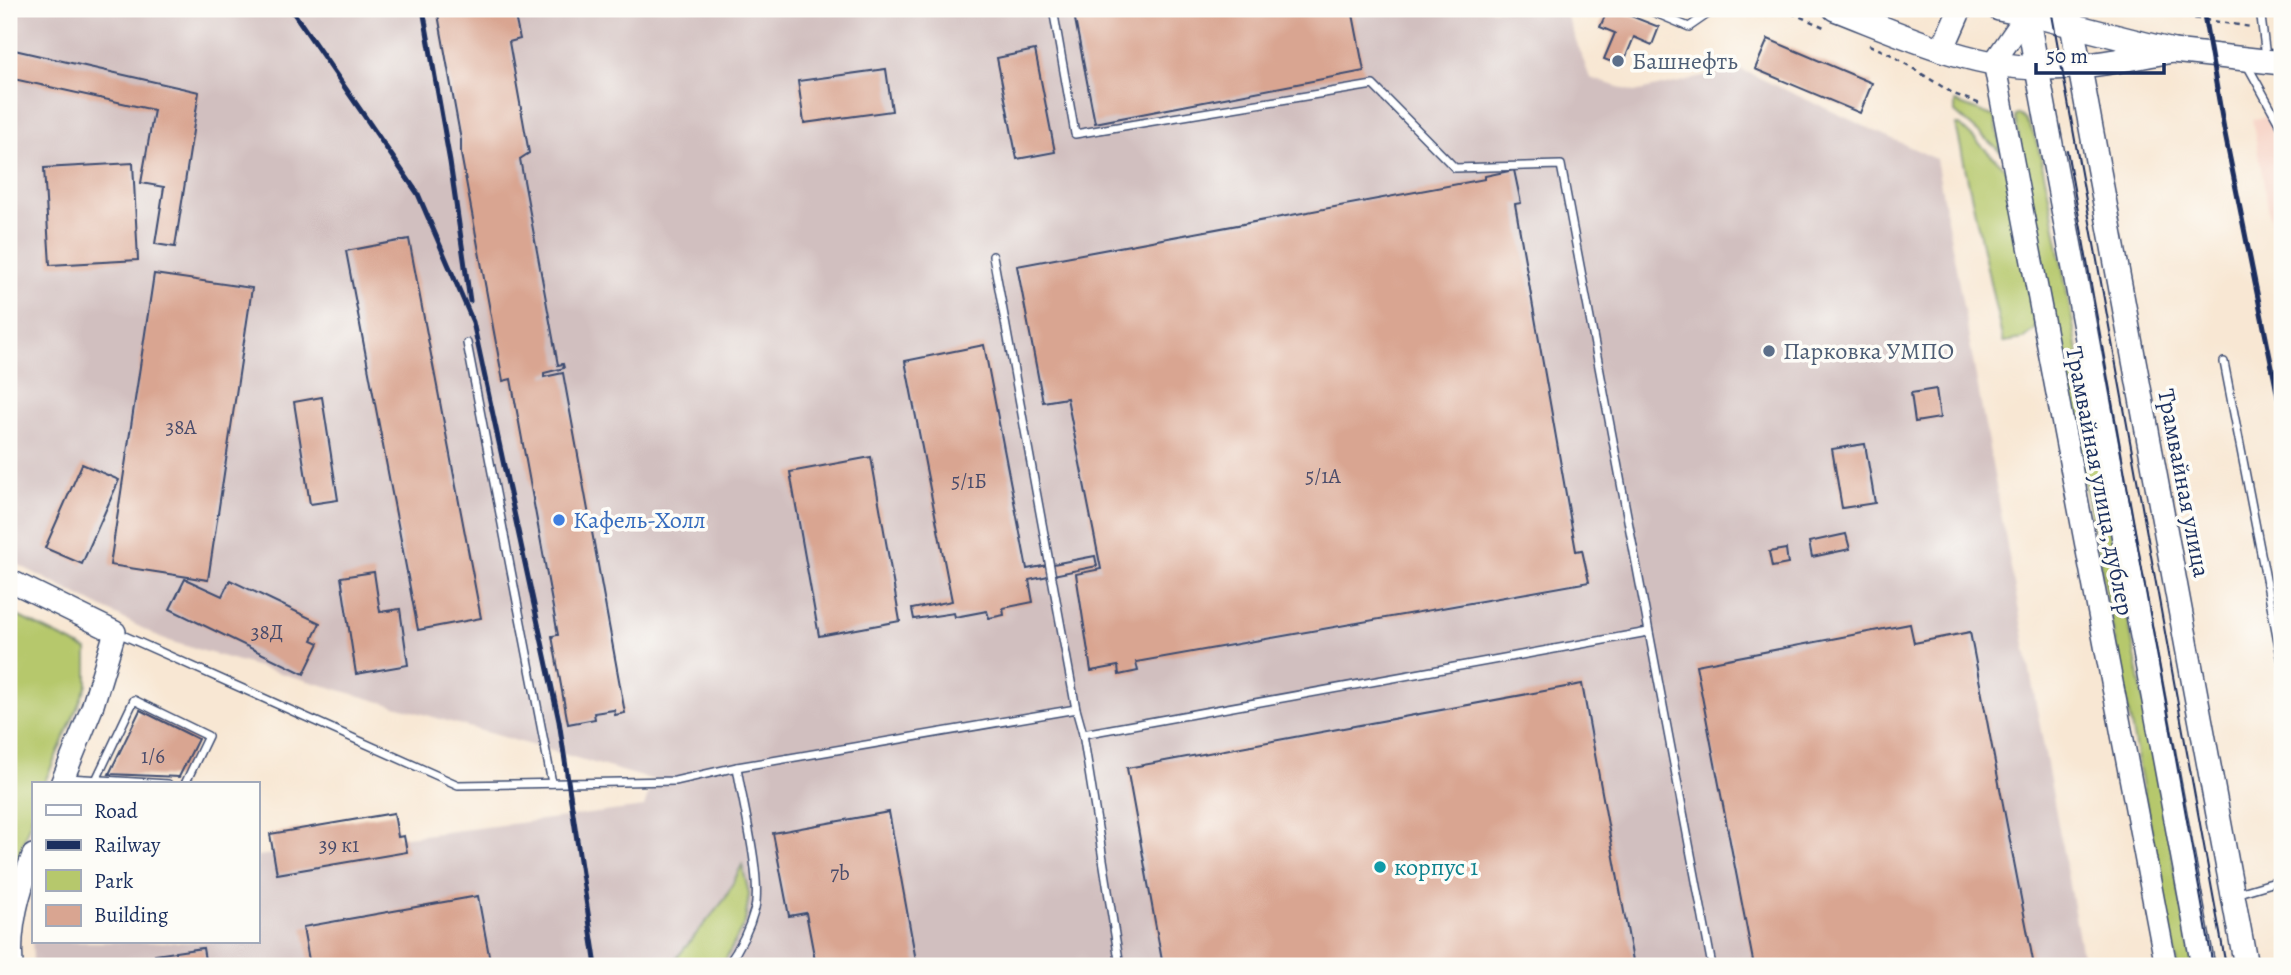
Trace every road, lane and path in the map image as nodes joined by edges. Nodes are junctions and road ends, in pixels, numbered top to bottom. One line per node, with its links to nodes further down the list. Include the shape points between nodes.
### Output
1 (1053, 9): 27 (lane, via 1076,134 1373,85 1455,167 1561,165)
2 (1646, 9): 3 (lane, via 1689,27)
3 (1715, 9)
4 (1782, 9): 11 (path)
5 (1960, 9): 14 (main road)
6 (1999, 9): 9 (main road)
7 (2135, 9): 12 (path)
8 (2260, 9): 12 (lane)
9 (2027, 11): 10 (main road); 17 (street); 19 (main road)
10 (2070, 17): 15 (main road); 18 (main road, Трамвайная улица)
11 (1833, 19): 14 (main road)
12 (2263, 28): 16 (lane)
13 (1866, 44): 20 (path, via 1954,94)
14 (1942, 50): 17 (main road)
15 (2173, 51): 16 (main road); 18 (main road)
16 (2264, 61): 21 (lane)
17 (1994, 62): 19 (main road); 20 (street, Трамвайная улица, дублер)
18 (2079, 66): 19 (main road); 39 (main road, Трамвайная улица)
19 (2037, 68): 45 (main road)
20 (2004, 113): 44 (street, Трамвайная улица, дублер)
21 (2282, 128)
22 (993, 256): 29 (lane)
23 (467, 343): 36 (lane)
24 (2224, 362): 28 (lane)
25 (9, 580): 26 (street)
26 (115, 632): 33 (street); 36 (lane, via 458,785)
27 (1648, 632): 30 (lane); 43 (lane)
28 (2282, 662)
29 (1076, 709): 30 (lane); 31 (lane)
30 (1083, 734): 42 (lane)
31 (737, 767): 36 (lane, via 675,781); 41 (lane, via 755,877 755,905 743,944)
32 (96, 780): 33 (lane); 34 (lane); 35 (lane, via 134,700 208,736)
33 (63, 781)
34 (132, 782)
35 (186, 782)
36 (552, 783)
37 (32, 858): 40 (street, via 16,906)
38 (2282, 880): 39 (lane)
39 (2234, 894): 46 (main road, Трамвайная улица)
40 (12, 966)
41 (727, 966)
42 (1120, 966)
43 (1712, 966)
44 (2166, 966)
45 (2203, 966)
46 (2246, 966)

